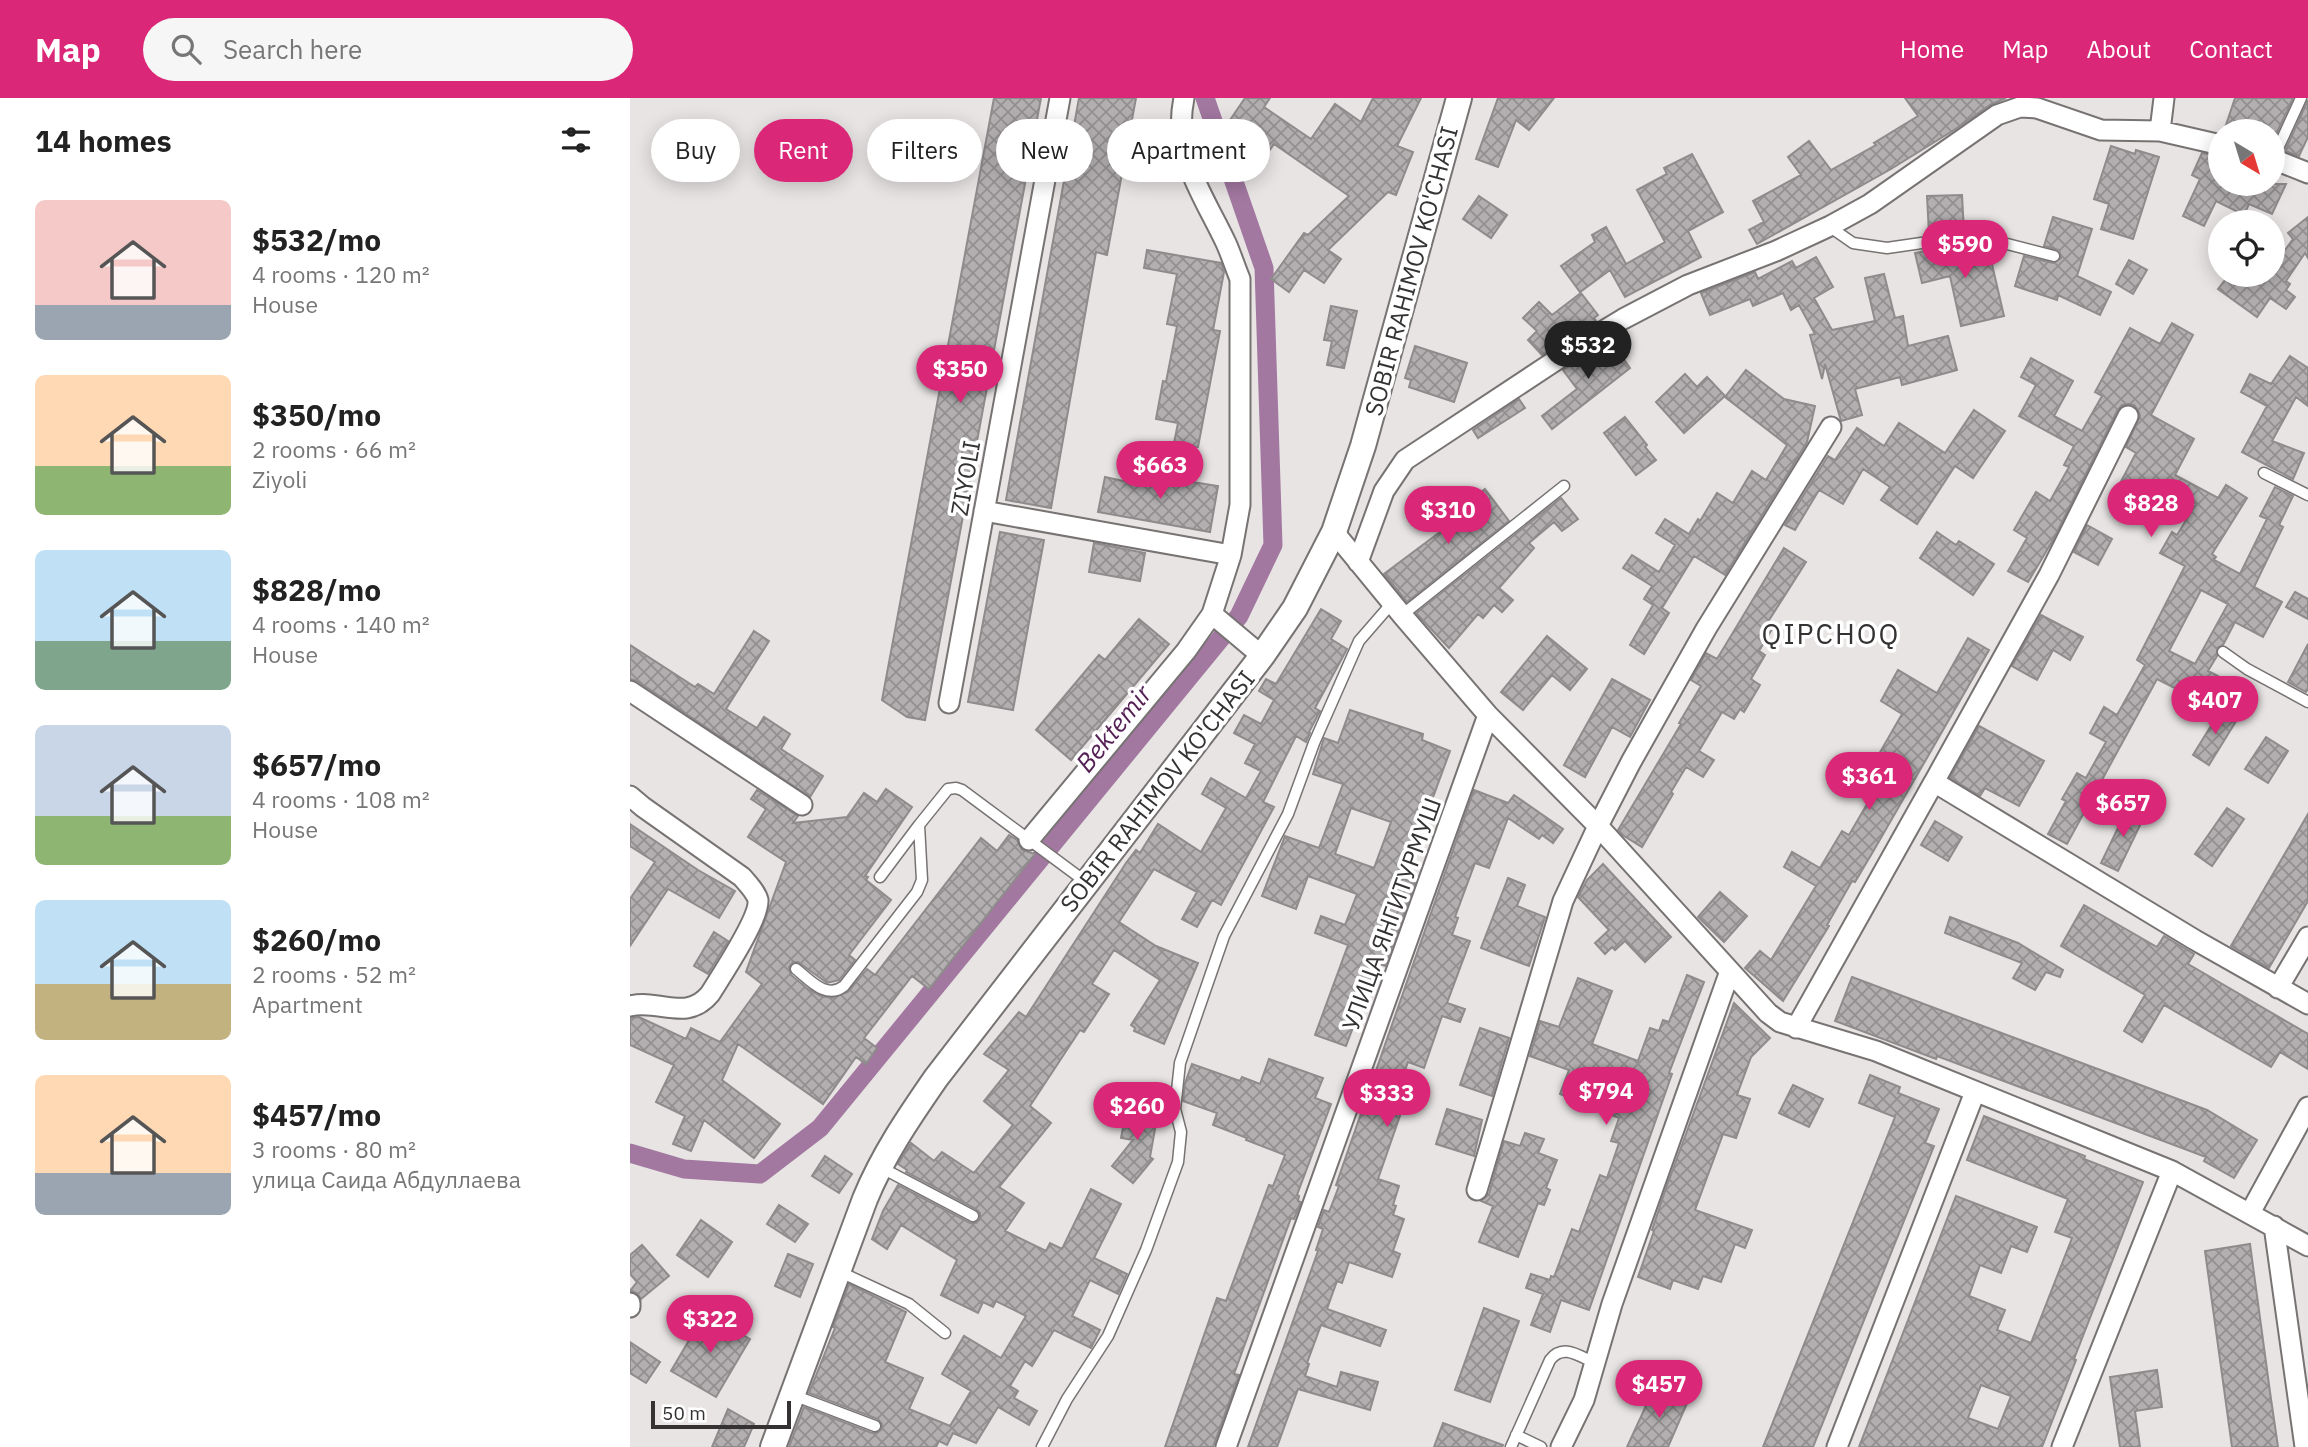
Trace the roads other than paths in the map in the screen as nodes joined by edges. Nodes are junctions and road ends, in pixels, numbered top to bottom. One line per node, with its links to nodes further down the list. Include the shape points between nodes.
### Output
1 (1060, 98): 18 (street, ZIYOLI)
2 (1184, 98): 20 (street, via 1180,116 1183,149 1240,279 1240,505)
3 (1459, 98): 19 (street, SOBIR RAHIMOV KO'CHASI, via 1363,446)
4 (2164, 98): 6 (street)
5 (2301, 98): 7 (lane)
6 (2160, 131): 8 (street); 11 (street, via 2101,130 2047,110 2020,107 1997,115 1870,204)
7 (2286, 131)
8 (2208, 142)
9 (2286, 164): 10 (street)
10 (2308, 173)
11 (1829, 226): 12 (lane, via 1853,243 1887,248 1984,238); 21 (street, via 1688,285 1623,319 1405,460 1384,491)
12 (2054, 256)
13 (2128, 416): 30 (street, via 2049,575)
14 (1831, 427): 34 (street, via 1706,629)
15 (2264, 473): 17 (lane)
16 (1564, 486): 22 (lane)
17 (2308, 495)
18 (984, 511): 20 (street); 28 (street, ZIYOLI)
19 (1334, 532): 21 (street); 25 (street, SOBIR RAHIMOV KO'CHASI, via 1295,608)
20 (1231, 555): 23 (street)
21 (1358, 562): 22 (street)
22 (1397, 609): 29 (street); 62 (lane, via 1359,641 1288,814 1224,936 1180,1063 1175,1109 1181,1132 1178,1162 1146,1251 1108,1336)
23 (1217, 619): 25 (street); 35 (street, via 1186,651)
24 (2223, 652): 27 (lane)
25 (1262, 656): 37 (street, SOBIR RAHIMOV KO'CHASI)
26 (630, 691): 32 (street)
27 (2308, 702)
28 (949, 703)
29 (1488, 715): 34 (street); 63 (street, УЛИЦА ЯНГИТУРМУШ)
30 (1934, 782): 41 (street); 44 (street)
31 (630, 796): 43 (street, via 742,877 758,900 755,917 704,1002 694,1008)
32 (802, 805)
33 (919, 825): 35 (lane, via 940,796 956,788); 36 (lane); 39 (lane, via 922,880 917,892 844,986 831,993 822,990)
34 (1598, 826): 40 (street); 49 (street, via 1563,901)
35 (1034, 844): 37 (lane)
36 (880, 877)
37 (1080, 878): 47 (street, SOBIR RAHIMOV KO'CHASI, via 936,1078)
38 (2308, 937): 41 (street)
39 (796, 969)
40 (1730, 971): 44 (street, via 1768,1013); 56 (street)
41 (2278, 988): 42 (street)
42 (2308, 1004)
43 (630, 1006)
44 (1796, 1028): 45 (street, via 1876,1051)
45 (1975, 1092): 48 (street); 67 (street)
46 (2308, 1107): 50 (street)
47 (880, 1166): 51 (lane); 54 (street, SOBIR RAHIMOV KO'CHASI)
48 (2172, 1171): 50 (street); 60 (street)
49 (1477, 1190)
50 (2250, 1213): 52 (street)
51 (973, 1216)
52 (2274, 1226): 53 (street); 68 (street)
53 (2308, 1246)
54 (838, 1271): 55 (lane, via 909,1304); 57 (street, SOBIR RAHIMOV KO'CHASI)
55 (945, 1333)
56 (1595, 1363): 59 (lane, via 1568,1351 1556,1353); 66 (street, via 1584,1400)
57 (792, 1395): 58 (lane); 61 (street, SOBIR RAHIMOV KO'CHASI)
58 (875, 1426)
59 (1516, 1435): 64 (lane); 65 (lane)
60 (2064, 1445)
61 (773, 1447)
62 (1042, 1447)
63 (1226, 1447)
64 (1511, 1447)
65 (1541, 1447)
66 (1561, 1447)
67 (1837, 1447)
68 (2305, 1447)

